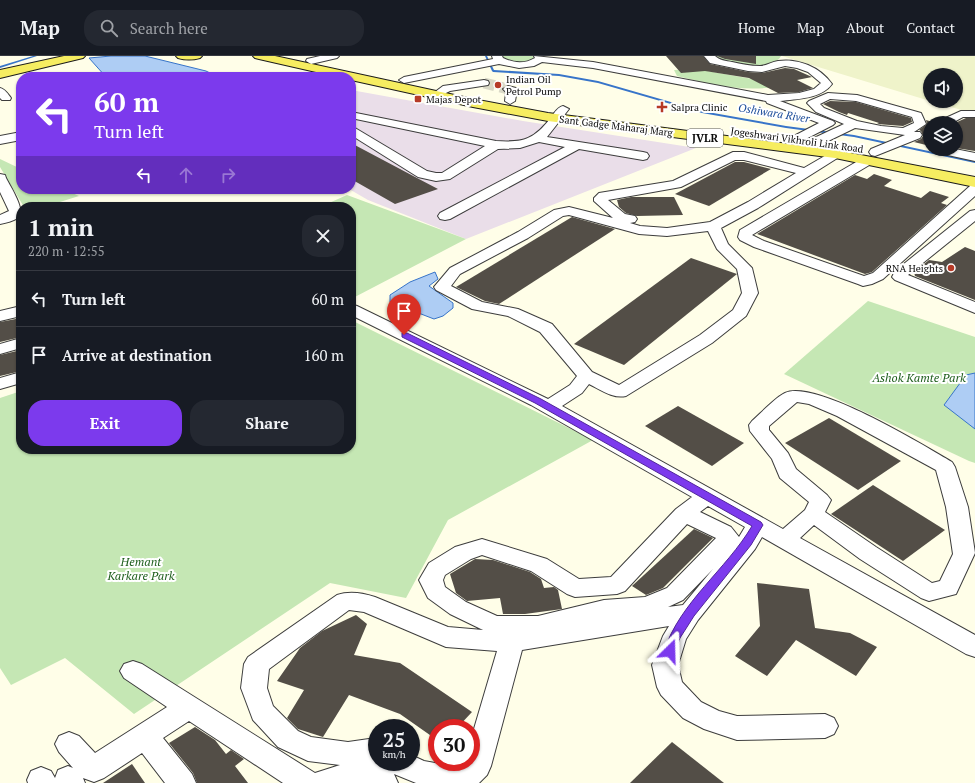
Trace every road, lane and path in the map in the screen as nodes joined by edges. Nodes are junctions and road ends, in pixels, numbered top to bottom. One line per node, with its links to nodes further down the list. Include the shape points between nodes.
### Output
1 (79, 56): 15 (main road)
2 (182, 56): 3 (main road)
3 (196, 56)
4 (259, 56): 14 (main road, Sant Gadge Maharaj Marg / JVLR)
5 (287, 56): 9 (main road, Jogeshwari Vikhroli Link Road / JVLR)
6 (334, 56): 9 (street)
7 (709, 56): 23 (street, via 714,61 727,65 761,69 778,64 794,64 822,76 827,84 818,91 812,90 799,96)
8 (540, 58): 11 (street); 12 (street)
9 (311, 61): 17 (main road, Jogeshwari Vikhroli Link Road / JVLR)
10 (496, 63): 11 (street); 19 (street); 20 (street)
11 (530, 64): 12 (street)
12 (589, 68): 18 (street); 18 (street, via 613,60 630,62 639,65)
13 (421, 71): 17 (street)
14 (327, 72)
15 (0, 74)
16 (356, 77): 22 (main road, Sant Gadge Maharaj Marg / JVLR)
17 (390, 77): 19 (main road, Jogeshwari Vikhroli Link Road / JVLR)
18 (647, 78): 23 (street, via 734,96)
19 (404, 80): 20 (main road, Jogeshwari Vikhroli Link Road / JVLR)
20 (420, 83): 22 (main road, Jogeshwari Vikhroli Link Road / JVLR)
21 (484, 83): 22 (street)
22 (441, 92): 24 (main road, Sant Gadge Maharaj Marg / JVLR); 24 (main road, Jogeshwari Vikhroli Link Road / JVLR, via 509,95)
23 (768, 98): 31 (street, via 829,123)
24 (560, 114): 31 (main road, Jogeshwari Vikhroli Link Road / JVLR, via 796,140); 33 (street); 39 (main road, Sant Gadge Maharaj Marg / JVLR)
25 (975, 114): 27 (street)
26 (356, 116): 35 (street)
27 (957, 116)
28 (854, 124): 28 (street, via 905,132 920,124 917,115 857,98 828,96 812,103 820,110); 31 (street)
29 (356, 133): 35 (street, via 423,174 436,177 445,176)
30 (923, 133): 37 (street)
31 (815, 134): 42 (main road, Jogeshwari Vikhroli Link Road / JVLR)
32 (16, 137): 34 (street)
33 (540, 139): 35 (street, via 531,144 515,147); 36 (street)
34 (0, 140)
35 (496, 145)
36 (578, 145): 41 (street); 54 (street)
37 (900, 146): 38 (street); 42 (street)
38 (923, 147)
39 (835, 154): 42 (main road, Sant Gadge Maharaj Marg / JVLR); 46 (street)
40 (963, 154): 43 (street)
41 (643, 156)
42 (871, 156): 45 (main road, Jogeshwari Vikhroli Link Road / JVLR); 49 (main road, Sant Gadge Maharaj Marg / JVLR); 50 (street, via 745,233 745,237 863,281 878,276)
43 (975, 157)
44 (794, 168): 46 (street); 51 (street, via 744,156 733,156 676,184); 51 (street, via 731,204 698,218 658,222 625,218 617,215 601,201 600,198)
45 (975, 169)
46 (807, 172): 56 (street)
47 (0, 178): 55 (street, via 16,209 14,215)
48 (636, 182): 51 (street)
49 (975, 182)
50 (975, 189)
51 (604, 196)
52 (0, 200): 55 (street)
53 (975, 214): 57 (street, via 900,274 900,277)
54 (444, 216)
55 (3, 219)
56 (713, 226): 63 (street, via 722,246 744,268 750,293 740,313 706,339 620,392); 63 (street, via 667,232 639,230 580,213 559,213 523,235 480,256 455,272 442,287 478,306 512,312 546,328)
57 (975, 308)
58 (356, 311): 66 (street)
59 (16, 312): 60 (street)
60 (0, 316)
61 (16, 344): 62 (street)
62 (0, 349)
63 (586, 376): 66 (street, via 576,389)
64 (16, 379): 65 (street)
65 (0, 384)
66 (548, 407): 67 (street)
67 (706, 496): 68 (street); 70 (street)
68 (684, 514): 68 (street, via 617,585 575,588 539,565 482,547 463,553 437,569 431,580 436,592 458,608 495,625 538,625 604,609 648,606 675,594 729,538)
69 (813, 514): 69 (street, via 820,500 787,473 781,458 760,431 759,425 791,397 810,397 913,447 945,467 957,507 964,554 948,588 929,592); 71 (street)
70 (758, 525): 71 (street); 72 (street, via 747,543)
71 (785, 540): 74 (street)
72 (690, 613): 73 (street); 77 (street, via 675,636 665,665 670,687 692,710 713,722 737,728)
73 (512, 642): 80 (street, via 446,637 367,603 345,602 257,664 254,688 262,712 288,739 308,750 348,754); 81 (street, via 477,766 462,781)
74 (975, 647)
75 (133, 672): 76 (street)
76 (189, 707): 78 (street); 83 (street)
77 (825, 726)
78 (145, 736): 79 (street, via 94,769 90,768); 82 (street)
79 (69, 744)
80 (368, 751)
81 (418, 771)
82 (182, 783)
83 (306, 783)
84 (322, 783): 85 (street, via 367,770)
85 (384, 783)

